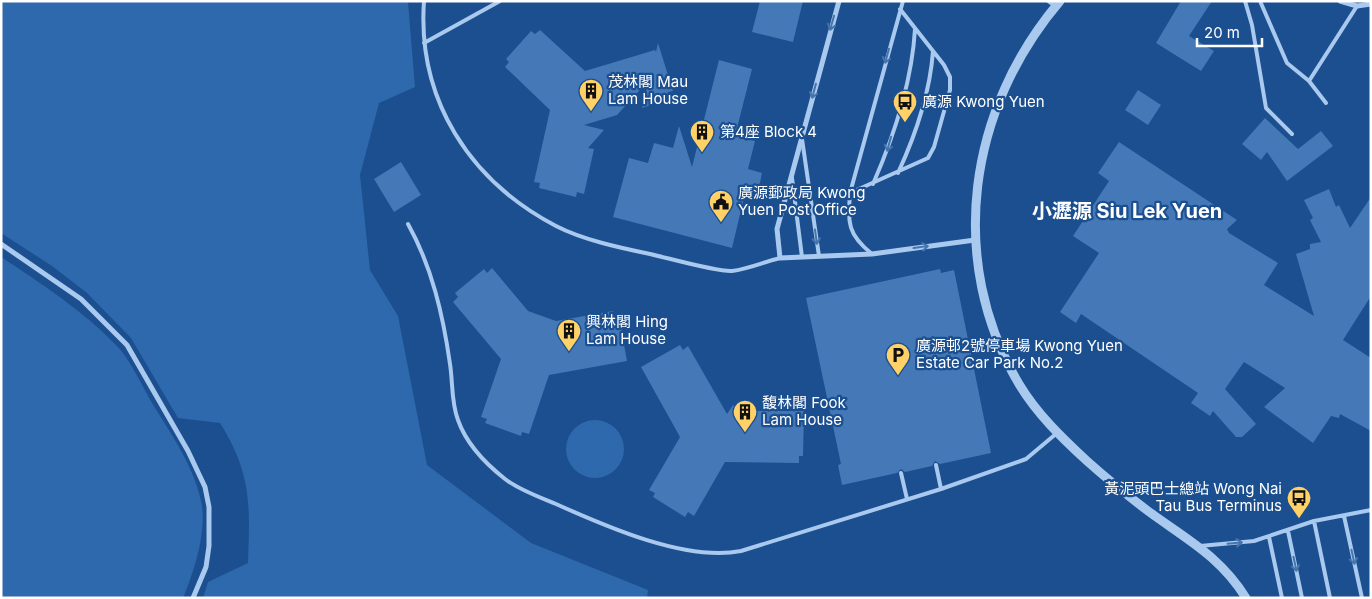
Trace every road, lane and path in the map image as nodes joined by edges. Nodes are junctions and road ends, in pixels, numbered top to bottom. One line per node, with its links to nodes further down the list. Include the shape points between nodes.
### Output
1 (424, 1): 13 (lane)
2 (500, 1): 13 (lane)
3 (839, 1): 18 (street, one-way to 18)
4 (903, 1): 11 (lane)
5 (1245, 1): 17 (lane, via 1266,108)
6 (1260, 1): 15 (lane, via 1287,63)
7 (1340, 1): 10 (street)
8 (1055, 3): 24 (street, via 1016,63 991,123 978,182)
9 (1371, 4): 10 (street)
10 (1357, 6): 15 (lane)
11 (900, 9): 12 (lane); 22 (lane, one-way to 22)
12 (915, 29): 14 (lane); 21 (lane, one-way to 21, via 914,59 887,152)
13 (424, 43): 29 (lane, via 436,93 458,140 509,198 557,227 620,248 731,271)
14 (933, 51): 19 (lane, via 931,76 912,143); 19 (lane, via 950,77 950,90 934,147 928,158)
15 (1309, 81): 16 (lane)
16 (1326, 103)
17 (1292, 134)
18 (802, 136): 20 (street); 27 (lane, one-way to 27)
19 (898, 173): 21 (lane)
20 (792, 176): 28 (lane); 29 (street, via 777,229)
21 (872, 184): 22 (lane)
22 (850, 193): 26 (lane, via 848,221 858,243)
23 (408, 224): 34 (lane, via 431,276 448,350 458,421 476,451 515,485 622,532 670,546 722,553 752,548)
24 (975, 240): 26 (street, one-way to 24); 30 (street, via 985,298 1004,356 1020,386)
25 (1, 244): 41 (street, via 81,299 127,345 188,451 205,487 209,507 206,567)
26 (872, 254): 27 (street)
27 (819, 256): 28 (street)
28 (802, 257): 29 (street)
29 (780, 258)
30 (1057, 433): 33 (lane, via 1026,459); 40 (street, via 1149,512)
31 (936, 465): 33 (lane)
32 (901, 472): 34 (lane)
33 (941, 489): 34 (lane)
34 (907, 499)
35 (1371, 510): 36 (lane)
36 (1344, 516): 37 (lane); 46 (lane, one-way to 46)
37 (1314, 521): 38 (lane); 45 (lane)
38 (1288, 531): 39 (lane); 44 (lane, one-way to 44)
39 (1269, 537): 40 (lane, one-way to 39); 43 (lane)
40 (1200, 546): 42 (street, via 1229,574)
41 (193, 598)
42 (1246, 598)
43 (1282, 598)
44 (1302, 598)
45 (1330, 598)
46 (1362, 598)

